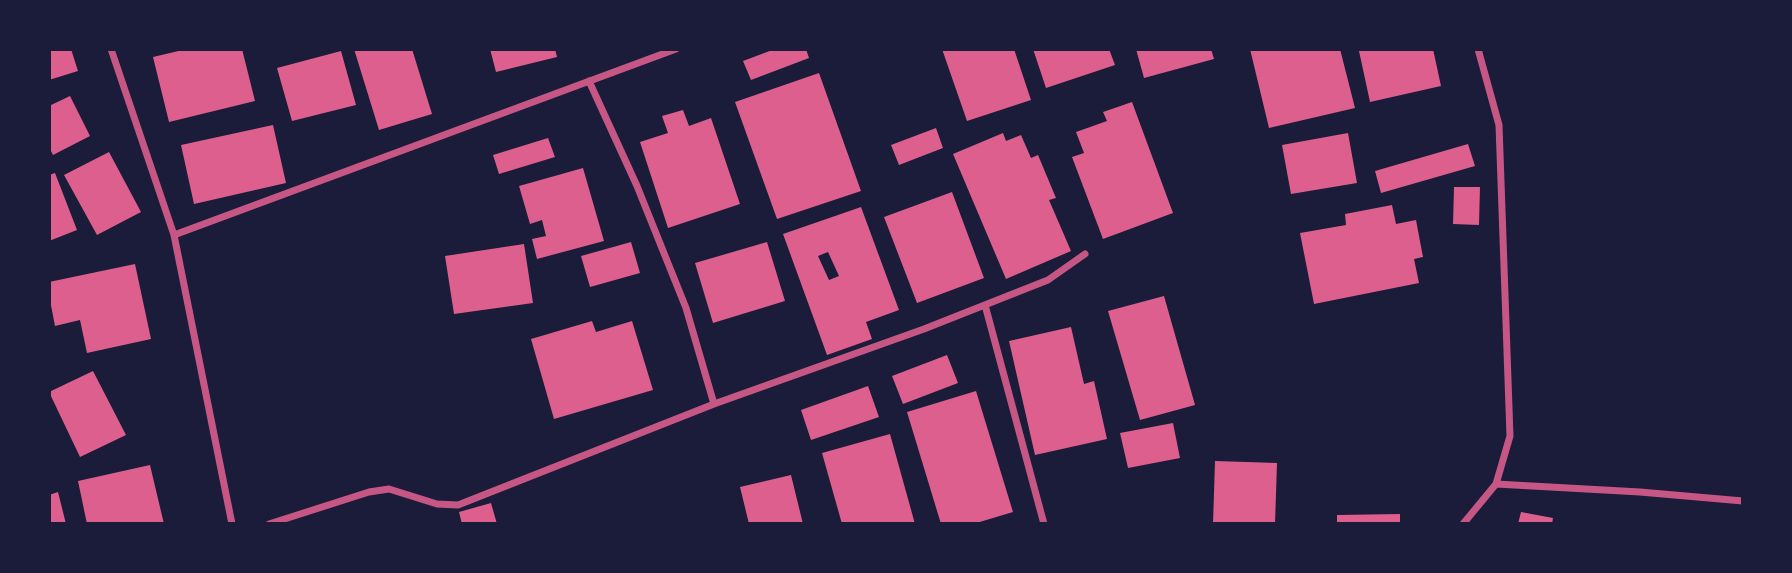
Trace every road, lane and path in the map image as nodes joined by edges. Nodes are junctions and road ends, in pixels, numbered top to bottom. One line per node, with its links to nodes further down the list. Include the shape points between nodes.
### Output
1 (111, 49): 5 (street)
2 (676, 49): 4 (street)
3 (1478, 49): 9 (street, via 1499,125 1510,436)
4 (589, 81): 5 (street); 8 (street, via 638,186 686,308)
5 (174, 234): 11 (street)
6 (1085, 254): 7 (street, via 1048,280)
7 (985, 305): 8 (street); 13 (street)
8 (714, 404): 12 (street, via 458,505 389,489)
9 (1496, 484): 10 (street); 14 (street)
10 (1743, 501)
11 (232, 524)
12 (269, 524)
13 (1044, 524)
14 (1463, 524)

